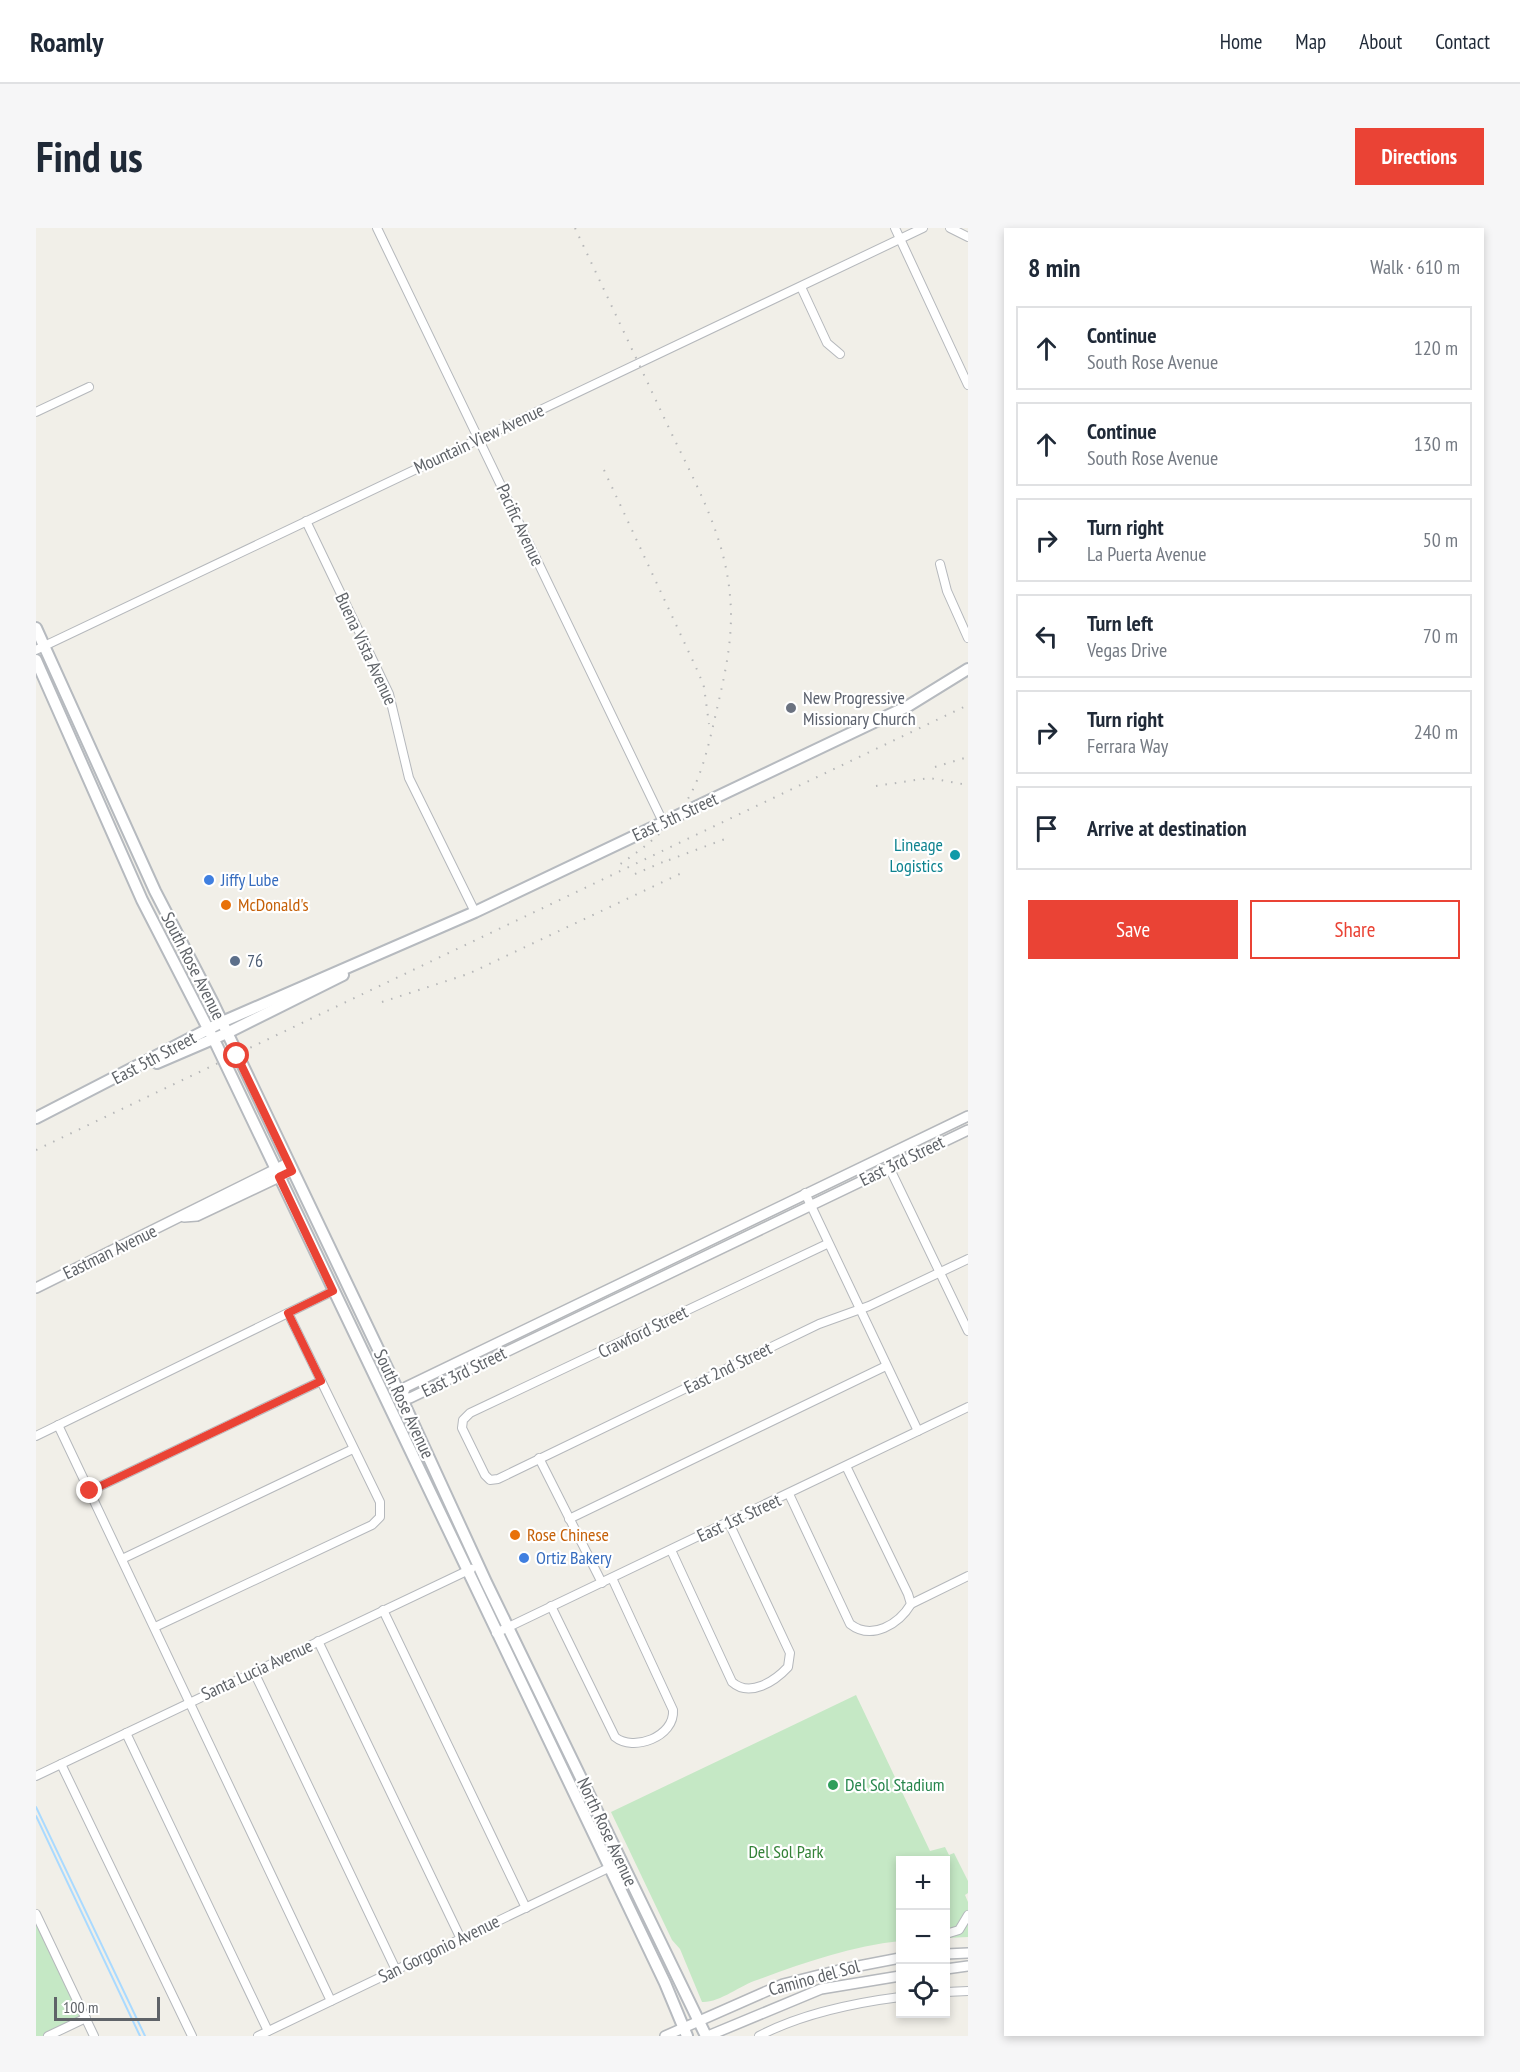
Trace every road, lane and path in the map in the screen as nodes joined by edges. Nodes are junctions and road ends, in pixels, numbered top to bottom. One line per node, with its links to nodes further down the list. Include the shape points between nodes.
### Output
1 (377, 228): 12 (street, Pacific Avenue)
2 (895, 228): 6 (street)
3 (923, 228): 6 (street, Mountain View Avenue)
4 (950, 228): 5 (street)
5 (968, 237)
6 (900, 239): 7 (street, Mountain View Avenue); 9 (street)
7 (801, 287): 8 (street, via 827,343); 12 (street, Mountain View Avenue)
8 (840, 354)
9 (968, 385)
10 (89, 387): 11 (street)
11 (36, 412)
12 (479, 439): 13 (street, Mountain View Avenue); 21 (street, Pacific Avenue)
13 (306, 521): 17 (street, Mountain View Avenue); 23 (street, Buena Vista Avenue, via 389,694 409,778)
14 (940, 564): 16 (street, via 947,591)
15 (36, 628): 17 (main road, South Rose Avenue)
16 (968, 638)
17 (40, 648): 22 (main road, South Rose Avenue)
18 (36, 660): 20 (main road, South Rose Avenue)
19 (968, 669): 21 (main road, East 5th Street, via 908,706)
20 (103, 813): 22 (main road, via 122,833 144,880); 25 (main road, South Rose Avenue, via 142,900)
21 (663, 822): 23 (main road, East 5th Street)
22 (152, 884): 24 (main road, South Rose Avenue)
23 (475, 912): 24 (main road, East 5th Street, via 378,956 313,980)
24 (225, 1027): 25 (main road, East 5th Street); 31 (main road, South Rose Avenue)
25 (211, 1034): 27 (main road, East 5th Street); 33 (main road, South Rose Avenue)
26 (968, 1116): 29 (street, East 3rd Street)
27 (36, 1118)
28 (968, 1130): 30 (street, East 3rd Street)
29 (913, 1141): 30 (street); 34 (street, East 3rd Street)
30 (919, 1153): 32 (street, East 3rd Street)
31 (290, 1167): 33 (street, Eastman Avenue); 46 (main road, South Rose Avenue)
32 (890, 1167): 35 (street, East 3rd Street); 38 (street)
33 (277, 1173): 39 (street, Eastman Avenue, via 192,1208 184,1217); 40 (main road, South Rose Avenue)
34 (805, 1193): 35 (street); 46 (street, East 3rd Street, via 409,1386)
35 (810, 1205): 36 (street); 46 (street, East 3rd Street, via 410,1398)
36 (827, 1244): 41 (street); 55 (street, Crawford Street, via 470,1413 462,1422 464,1434)
37 (968, 1259): 38 (street, East 2nd Street)
38 (940, 1272): 41 (street, East 2nd Street); 43 (street)
39 (36, 1288)
40 (333, 1291): 42 (street); 47 (main road, South Rose Avenue)
41 (858, 1309): 44 (street); 53 (street, East 2nd Street)
42 (288, 1313): 45 (street); 49 (street)
43 (968, 1331)
44 (886, 1366): 50 (street); 59 (street)
45 (321, 1381): 52 (street); 57 (street)
46 (401, 1397): 47 (street); 61 (main road, South Rose Avenue)
47 (388, 1403): 56 (main road, South Rose Avenue)
48 (968, 1407): 50 (street, East 1st Street)
49 (58, 1425): 51 (street); 57 (street)
50 (918, 1431): 54 (street, East 1st Street)
51 (36, 1436)
52 (353, 1449): 63 (street); 72 (street, via 380,1502 381,1514 372,1525)
53 (539, 1458): 55 (street, East 2nd Street); 59 (street)
54 (846, 1466): 58 (street, East 1st Street); 69 (street, via 909,1594)
55 (490, 1480)
56 (429, 1488): 61 (main road, via 437,1492 459,1539); 65 (main road, South Rose Avenue)
57 (90, 1491): 63 (street)
58 (789, 1494): 60 (street, East 1st Street); 69 (street, via 850,1624 865,1631 880,1630 897,1622)
59 (569, 1519): 68 (street)
60 (729, 1523): 62 (street, East 1st Street); 62 (street, via 790,1653 788,1667 766,1684 740,1687 732,1682)
61 (467, 1541): 64 (main road, South Rose Avenue)
62 (671, 1550): 67 (street, East 1st Street)
63 (122, 1559): 72 (street)
64 (478, 1565): 65 (street, Santa Lucia Avenue); 73 (main road, South Rose Avenue)
65 (467, 1570): 71 (street, Santa Lucia Avenue); 74 (main road, South Rose Avenue)
66 (968, 1576): 69 (street)
67 (612, 1578): 68 (street, East 1st Street); 70 (street, via 673,1710 672,1720 655,1737 630,1743 615,1737)
68 (602, 1583): 70 (street, East 1st Street)
69 (910, 1604)
70 (551, 1606): 73 (street, East 1st Street)
71 (383, 1610): 75 (street, Santa Lucia Avenue); 83 (street)
72 (155, 1627): 77 (street)
73 (510, 1627): 74 (street, East 1st Street); 81 (main road, North Rose Avenue)
74 (496, 1633): 82 (main road, North Rose Avenue)
75 (318, 1641): 76 (street, Santa Lucia Avenue); 87 (street)
76 (254, 1671): 77 (street, Santa Lucia Avenue); 93 (street)
77 (190, 1702): 78 (street, Santa Lucia Avenue); 98 (street)
78 (126, 1733): 79 (street, Santa Lucia Avenue); 101 (street)
79 (61, 1764): 80 (street, Santa Lucia Avenue); 105 (street)
80 (36, 1776)
81 (621, 1862): 82 (street, San Gorgonio Avenue); 100 (main road, North Rose Avenue)
82 (608, 1869): 83 (street, San Gorgonio Avenue); 102 (main road, North Rose Avenue)
83 (526, 1908): 87 (street, San Gorgonio Avenue)
84 (36, 1914): 99 (street)
85 (968, 1914): 86 (street, via 959,1930)
86 (950, 1933)
87 (462, 1938): 93 (street, San Gorgonio Avenue)
88 (968, 1953): 89 (street)
89 (950, 1954)
90 (896, 1959): 100 (street, Camino del Sol, via 783,1984)
91 (968, 1966): 92 (street)
92 (950, 1968)
93 (396, 1970): 98 (street, San Gorgonio Avenue)
94 (896, 1977): 108 (street, Camino del Sol, via 821,1989)
95 (966, 1991): 96 (street)
96 (950, 1992)
97 (896, 1998): 109 (street, via 821,2014)
98 (331, 2001): 101 (street, San Gorgonio Avenue)
99 (86, 2018): 103 (street); 104 (street)
100 (698, 2021): 102 (street, Camino del Sol); 108 (main road, North Rose Avenue)
101 (268, 2031): 106 (street, San Gorgonio Avenue)
102 (685, 2032): 107 (street, Camino del Sol)
103 (48, 2036)
104 (94, 2036)
105 (192, 2036)
106 (258, 2036)
107 (665, 2036)
108 (707, 2036)
109 (759, 2036)

